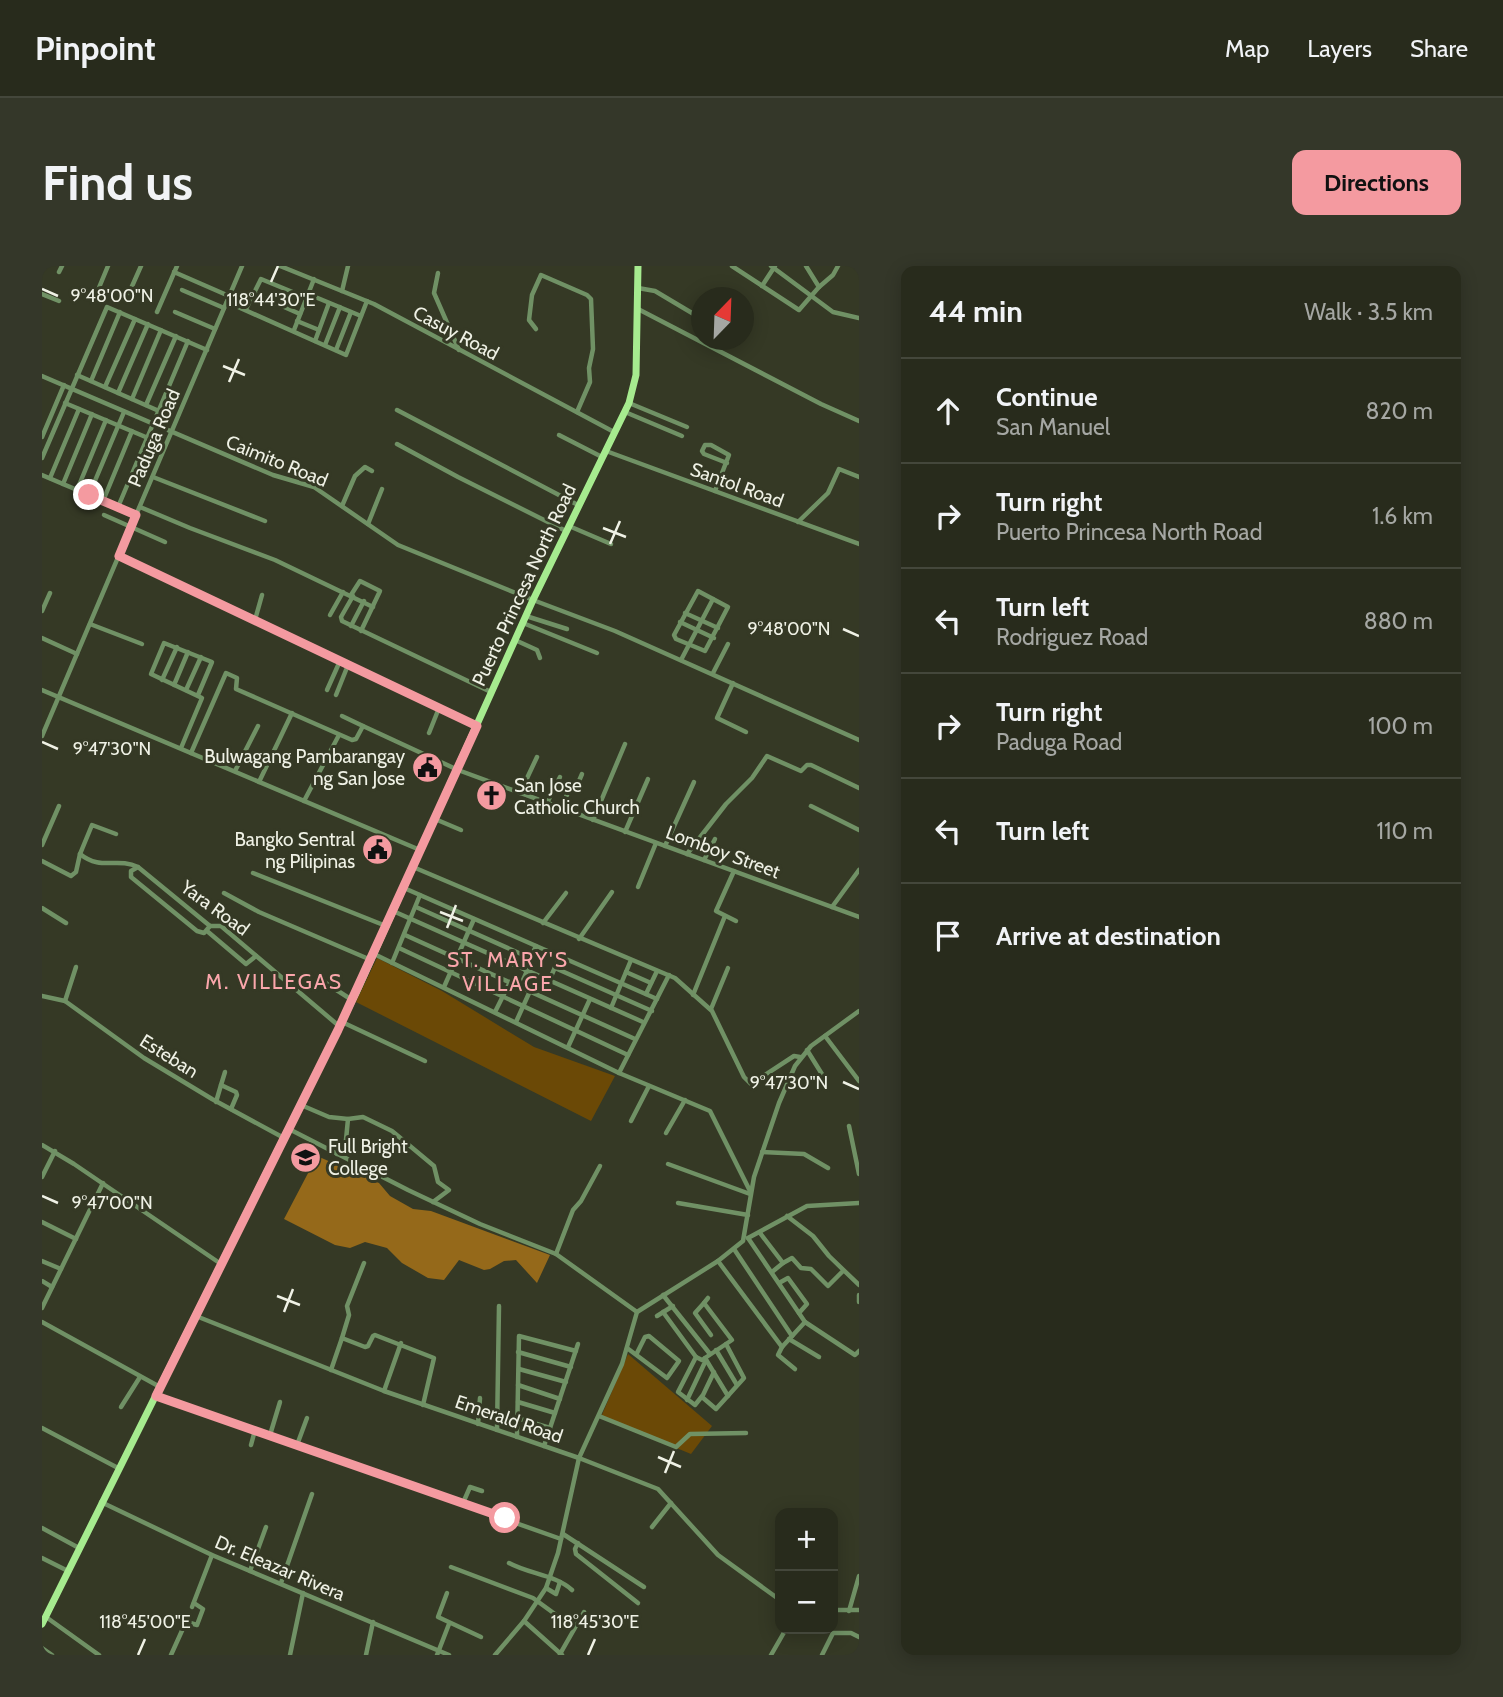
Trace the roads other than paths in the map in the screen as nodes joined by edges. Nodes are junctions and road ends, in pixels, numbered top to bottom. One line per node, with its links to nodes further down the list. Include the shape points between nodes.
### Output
1 (62, 266): 13 (street)
2 (108, 266): 19 (street)
3 (141, 266): 22 (street)
4 (242, 266): 27 (street, Paduga Road)
5 (280, 266): 15 (street, Casuy Road)
6 (348, 266): 21 (street)
7 (638, 266): 18 (main road, Puerto Princesa North Road)
8 (732, 266): 16 (street)
9 (806, 266): 17 (street)
10 (838, 266): 17 (street)
11 (773, 267): 16 (street); 26 (street)
12 (176, 269): 27 (street); 36 (street)
13 (59, 272)
14 (438, 273): 57 (street, via 434,293)
15 (314, 279): 21 (street, Casuy Road); 25 (street)
16 (762, 286): 26 (street, via 798,310)
17 (819, 287): 26 (street)
18 (638, 288): 34 (main road, Puerto Princesa North Road); 39 (street, via 659,293)
19 (99, 290)
20 (182, 290): 32 (street)
21 (342, 291): 29 (street, Casuy Road)
22 (129, 293)
23 (253, 293): 25 (street, via 261,279); 33 (street); 40 (street)
24 (42, 294): 28 (street)
25 (307, 296): 30 (street); 40 (street)
26 (811, 296): 43 (street, via 836,314)
27 (228, 299): 32 (street, Paduga Road); 33 (street)
28 (59, 301)
29 (367, 301): 41 (street); 57 (street, Casuy Road)
30 (329, 303): 31 (street); 50 (street)
31 (340, 307): 38 (street); 54 (street)
32 (224, 308): 46 (street, Paduga Road)
33 (246, 309): 49 (street)
34 (638, 309): 67 (main road, Puerto Princesa North Road, via 636,375); 79 (street)
35 (120, 312): 42 (street); 58 (street, via 106,308); 60 (street)
36 (157, 312)
37 (175, 312): 46 (street)
38 (351, 312): 41 (street); 56 (street)
39 (691, 312)
40 (300, 313): 44 (street)
41 (361, 316): 56 (street, via 348,354)
42 (135, 318): 45 (street); 62 (street)
43 (859, 318)
44 (297, 321): 49 (street); 50 (street)
45 (148, 324): 48 (street); 64 (street)
46 (215, 329): 55 (street, Paduga Road)
47 (536, 329): 73 (street, via 528,320 541,275 591,299 590,382)
48 (162, 330): 51 (street); 65 (street)
49 (294, 330): 53 (street)
50 (319, 330): 53 (street)
51 (176, 336): 52 (street); 68 (street)
52 (188, 341): 55 (street); 71 (street)
53 (315, 341): 54 (street)
54 (325, 345): 56 (street)
55 (207, 350): 84 (street, Paduga Road)
56 (337, 350)
57 (458, 350): 73 (street, Casuy Road)
58 (77, 375): 60 (street); 63 (street)
59 (42, 376): 61 (street, Caimito Road)
60 (91, 381): 62 (street)
61 (64, 386): 63 (street, Caimito Road); 77 (street)
62 (105, 387): 64 (street)
63 (71, 389): 66 (street); 72 (street, Caimito Road)
64 (118, 393): 65 (street)
65 (132, 399): 68 (street)
66 (65, 403): 69 (street); 92 (street)
67 (629, 403): 74 (main road, Puerto Princesa North Road); 82 (street)
68 (146, 405): 71 (street)
69 (79, 409): 75 (street); 98 (street)
70 (397, 410): 105 (street)
71 (159, 411): 80 (street)
72 (124, 412): 80 (street, Caimito Road); 81 (street)
73 (577, 412): 85 (street, Casuy Road)
74 (625, 412): 85 (main road, Puerto Princesa North Road); 87 (street)
75 (92, 414): 78 (street); 99 (street)
76 (42, 416): 77 (street)
77 (50, 419): 88 (street)
78 (106, 420): 81 (street); 100 (street)
79 (859, 421)
80 (153, 424): 84 (street, Caimito Road); 89 (street)
81 (119, 425): 83 (street); 103 (street)
82 (687, 427)
83 (132, 431): 89 (street); 104 (street)
84 (171, 432): 96 (street, Paduga Road); 106 (street, Caimito Road, via 276,476 312,486)
85 (615, 433): 91 (main road, Puerto Princesa North Road)
86 (559, 435): 91 (street, Santol Road)
87 (682, 436)
88 (42, 437)
89 (148, 438): 107 (street)
90 (397, 444): 114 (street)
91 (604, 454): 102 (street, Santol Road); 105 (main road, Puerto Princesa North Road)
92 (42, 458)
93 (727, 463): 93 (street, via 728,453 705,445 704,454); 102 (street)
94 (372, 471): 106 (street, via 365,467 356,475)
95 (42, 475): 98 (street)
96 (153, 477): 108 (street, Paduga Road); 111 (street)
97 (859, 477): 112 (street, via 839,469 828,493)
98 (50, 478): 99 (street)
99 (63, 484): 100 (street)
100 (77, 489): 103 (street)
101 (382, 489): 113 (street)
102 (715, 492): 112 (street, Santol Road)
103 (89, 495): 104 (street)
104 (103, 501): 107 (street)
105 (578, 505): 114 (main road, Puerto Princesa North Road)
106 (342, 506): 113 (street, Caimito Road)
107 (118, 507): 110 (street)
108 (140, 507): 110 (street, Paduga Road); 120 (street, via 275,559)
109 (104, 515): 115 (street)
110 (136, 515): 115 (street, Paduga Road)
111 (265, 521)
112 (799, 522): 118 (street, Santol Road)
113 (368, 524): 125 (street, Caimito Road, via 398,545)
114 (567, 528): 117 (street); 125 (main road, Puerto Princesa North Road)
115 (131, 529): 116 (street); 119 (street, Paduga Road)
116 (165, 542)
117 (611, 544)
118 (859, 544)
119 (119, 556): 132 (street); 135 (street, Paduga Road)
120 (343, 592): 123 (street); 130 (street)
121 (50, 593): 128 (street)
122 (262, 595): 132 (street)
123 (352, 595): 126 (street); 127 (street, via 360,581 379,589); 136 (street, via 341,618)
124 (713, 598): 129 (street, via 697,591); 133 (street); 137 (street, via 728,607)
125 (533, 600): 131 (main road, Puerto Princesa North Road); 153 (street, Caimito Road)
126 (364, 601): 127 (street); 136 (street)
127 (373, 607): 140 (street)
128 (42, 611)
129 (685, 613): 133 (street); 134 (street)
130 (330, 615)
131 (525, 619): 138 (street); 143 (main road, Puerto Princesa North Road); 150 (street)
132 (255, 620): 154 (street)
133 (701, 621): 137 (street); 139 (street)
134 (680, 622): 139 (street); 145 (street, via 674,638)
135 (90, 624): 144 (street); 149 (street, Paduga Road)
136 (351, 626): 140 (street)
137 (718, 628): 142 (street)
138 (567, 629)
139 (696, 630): 142 (street); 145 (street)
140 (361, 631): 163 (street)
141 (42, 638): 149 (street)
142 (713, 638): 145 (street, via 705,651)
143 (515, 640): 152 (street, via 537,650); 163 (main road, Puerto Princesa North Road)
144 (142, 644)
145 (689, 645): 153 (street)
146 (728, 645): 156 (street)
147 (177, 647): 148 (street); 157 (street); 157 (street, via 163,644 151,672)
148 (188, 652): 151 (street); 159 (street)
149 (77, 653): 166 (street, Paduga Road)
150 (597, 653)
151 (201, 657): 161 (street); 164 (street, via 212,663)
152 (540, 658)
153 (681, 660): 156 (street, Caimito Road)
154 (340, 661): 155 (street); 162 (street)
155 (348, 665): 165 (street); 167 (street)
156 (713, 673): 158 (street, Caimito Road)
157 (162, 680): 159 (street)
158 (733, 683): 173 (street, via 717,718); 177 (street, Caimito Road)
159 (174, 685): 161 (street)
160 (42, 690): 166 (street)
161 (186, 690): 164 (street)
162 (327, 691)
163 (491, 693): 172 (main road, Puerto Princesa North Road)
164 (198, 695): 179 (street, via 202,700)
165 (336, 695)
166 (58, 697): 176 (street, Paduga Road); 179 (street)
167 (439, 708): 172 (street); 174 (street)
168 (292, 713): 175 (street); 180 (street, via 236,689 237,678 223,674); 187 (street)
169 (342, 716): 171 (street, Lomboy Street)
170 (258, 726): 183 (street)
171 (363, 726): 175 (street, via 355,740); 182 (street, Lomboy Street)
172 (477, 726): 182 (main road, Puerto Princesa North Road)
173 (746, 732)
174 (429, 733)
175 (339, 735): 191 (street)
176 (42, 736)
177 (859, 740)
178 (625, 744): 197 (street)
179 (180, 748): 180 (street)
180 (191, 753): 183 (street)
181 (537, 757): 190 (street)
182 (458, 769): 190 (street, Lomboy Street); 196 (main road, Puerto Princesa North Road)
183 (235, 771): 187 (street)
184 (582, 774): 195 (street)
185 (560, 777): 192 (street)
186 (649, 779): 200 (street)
187 (259, 782): 191 (street)
188 (694, 782): 205 (street)
189 (859, 788): 208 (street, via 811,765 801,771 767,756)
190 (520, 793): 192 (street, Lomboy Street)
191 (304, 801): 206 (street)
192 (547, 803): 195 (street, Lomboy Street)
193 (59, 806): 204 (street)
194 (811, 806): 199 (street)
195 (561, 808): 197 (street, Lomboy Street)
196 (435, 819): 198 (street); 206 (main road, Puerto Princesa North Road)
197 (593, 820): 200 (street, Lomboy Street)
198 (461, 830)
199 (859, 830)
200 (625, 832): 203 (street, Lomboy Street)
201 (116, 834): 207 (street, via 94,825)
202 (715, 839): 209 (street)
203 (656, 843): 205 (street, Lomboy Street); 216 (street)
204 (42, 845)
205 (665, 846): 208 (street, Lomboy Street)
206 (421, 850): 212 (main road, Puerto Princesa North Road)
207 (80, 854): 210 (street, via 71,876); 211 (street, via 95,863)
208 (687, 854): 209 (street, Lomboy Street)
209 (704, 860): 214 (street, Lomboy Street)
210 (42, 861)
211 (138, 867): 234 (street, Yara Road); 234 (street, via 131,877 197,931)
212 (413, 867): 217 (main road, Puerto Princesa North Road); 232 (street)
213 (859, 870): 223 (street)
214 (734, 871): 223 (street, Lomboy Street); 226 (street, via 716,911)
215 (253, 873): 233 (street)
216 (638, 887)
217 (404, 888): 221 (street); 225 (main road, Puerto Princesa North Road)
218 (566, 892): 232 (street)
219 (612, 892): 237 (street)
220 (224, 893): 243 (street, via 259,912)
221 (420, 895): 222 (street); 229 (street)
222 (416, 907): 228 (street); 235 (street)
223 (832, 907): 227 (street, Lomboy Street)
224 (42, 908): 231 (street)
225 (393, 911): 228 (street); 233 (main road, Puerto Princesa North Road)
226 (725, 916): 230 (street); 266 (street)
227 (859, 917)
228 (411, 919): 236 (street); 238 (street)
229 (474, 919): 235 (street); 239 (street)
230 (736, 921)
231 (66, 923)
232 (543, 923): 237 (street)
233 (386, 926): 243 (main road, Puerto Princesa North Road)
234 (209, 929): 241 (street, Yara Road, via 220,925); 241 (street, via 244,963)
235 (469, 931): 238 (street); 245 (street)
236 (405, 935): 240 (street); 244 (street)
237 (579, 939): 246 (street)
238 (464, 943): 244 (street); 251 (street)
239 (536, 946): 242 (street); 245 (street)
240 (400, 948): 247 (street); 253 (street)
241 (256, 956): 282 (street, Yara Road)
242 (560, 956): 249 (street); 259 (street)
243 (373, 957): 247 (street); 271 (main road, Puerto Princesa North Road)
244 (457, 958): 253 (street); 258 (street)
245 (530, 958): 251 (street)
246 (631, 960): 252 (street); 254 (street)
247 (392, 963): 262 (street)
248 (76, 967): 272 (street)
249 (555, 968): 257 (street); 265 (street)
250 (728, 968): 275 (street)
251 (526, 970): 257 (street); 261 (street)
252 (657, 971): 255 (street); 260 (street)
253 (451, 972): 262 (street); 268 (street)
254 (626, 972): 259 (street); 260 (street)
255 (669, 975): 266 (street); 270 (street)
256 (321, 981): 271 (street)
257 (549, 981): 269 (street)
258 (510, 982): 261 (street); 268 (street)
259 (621, 983): 264 (street); 265 (street)
260 (651, 983): 264 (street)
261 (520, 986): 263 (street)
262 (444, 987): 278 (street)
263 (530, 991): 273 (street); 279 (street)
264 (646, 994): 270 (street)
265 (617, 995): 274 (street); 276 (street)
266 (693, 995): 275 (street)
267 (42, 996): 272 (street, Esteban)
268 (503, 996): 273 (street); 278 (street)
269 (590, 999): 274 (street); 279 (street)
270 (657, 999): 276 (street)
271 (352, 1000): 282 (main road, Puerto Princesa North Road)
272 (65, 1001): 298 (street, Esteban, via 133,1051)
273 (524, 1006): 280 (street); 283 (street)
274 (611, 1008): 281 (street)
275 (711, 1009): 289 (street, via 748,1083 794,1056)
276 (652, 1010): 281 (street)
277 (859, 1011): 284 (street)
278 (495, 1012): 280 (street)
279 (583, 1015): 283 (street); 285 (street)
280 (516, 1022): 286 (street)
281 (643, 1022): 285 (street)
282 (340, 1024): 290 (street, Yara Road); 299 (main road, Puerto Princesa North Road)
283 (576, 1030): 286 (street); 288 (street)
284 (825, 1036): 287 (street); 294 (street)
285 (635, 1039): 288 (street)
286 (568, 1047): 292 (street)
287 (807, 1050): 289 (street); 293 (street)
288 (628, 1055): 292 (street)
289 (800, 1057): 309 (street)
290 (425, 1060)
291 (225, 1072): 295 (street)
292 (619, 1073): 296 (street)
293 (825, 1079)
294 (859, 1082)
295 (221, 1085): 298 (street); 300 (street, via 237,1093)
296 (649, 1086): 297 (street); 302 (street)
297 (685, 1100): 305 (street); 317 (street, via 714,1116)
298 (216, 1101): 300 (street, Esteban)
299 (300, 1104): 301 (street, via 321,1115); 304 (main road, Puerto Princesa North Road)
300 (231, 1109): 306 (street, Esteban)
301 (348, 1119): 310 (street, via 345,1150); 318 (street, via 363,1117 392,1131 435,1166 438,1182 449,1190)
302 (631, 1121)
303 (849, 1126): 314 (street)
304 (288, 1129): 306 (main road, Puerto Princesa North Road); 310 (street)
305 (666, 1133)
306 (284, 1138): 333 (main road, Puerto Princesa North Road)
307 (42, 1145): 308 (street)
308 (55, 1151): 315 (street); 316 (street)
309 (762, 1152): 313 (street, via 804,1154); 317 (street)
310 (336, 1154): 318 (street)
311 (668, 1164): 317 (street)
312 (600, 1166): 328 (street, via 573,1210)
313 (828, 1168)
314 (859, 1174)
315 (42, 1177)
316 (103, 1184): 326 (street); 333 (street)
317 (750, 1193): 321 (street)
318 (433, 1202): 328 (street)
319 (678, 1203): 321 (street)
320 (859, 1203): 322 (street, via 816,1204)
321 (748, 1215): 325 (street)
322 (787, 1216): 324 (street); 335 (street, via 813,1236)
323 (42, 1222): 326 (street)
324 (760, 1233): 325 (street); 332 (street)
325 (746, 1238): 327 (street); 336 (street)
326 (76, 1239): 334 (street)
327 (734, 1249): 330 (street); 357 (street)
328 (556, 1254): 349 (street)
329 (42, 1261): 334 (street)
330 (718, 1261): 342 (street); 362 (street)
331 (364, 1263): 358 (street, via 347,1306)
332 (783, 1263): 335 (street, via 792,1258 828,1286); 336 (street)
333 (221, 1264): 352 (main road, Puerto Princesa North Road)
334 (61, 1269): 340 (street)
335 (843, 1271): 339 (street)
336 (772, 1272): 338 (street)
337 (42, 1281): 340 (street)
338 (779, 1283): 351 (street); 351 (street, via 788,1277 807,1304)
339 (859, 1286)
340 (52, 1287): 348 (street)
341 (859, 1295): 344 (street)
342 (663, 1296): 347 (street); 349 (street)
343 (708, 1297): 345 (street)
344 (859, 1302)
345 (704, 1303): 356 (street, via 695,1313); 361 (street, via 731,1338)
346 (499, 1306): 401 (street)
347 (673, 1306): 350 (street); 370 (street)
348 (42, 1308)
349 (637, 1312): 363 (street)
350 (663, 1312): 353 (street); 369 (street)
351 (799, 1313): 355 (street)
352 (196, 1316): 375 (street, Emerald Road); 381 (main road, Puerto Princesa North Road)
353 (657, 1316)
354 (42, 1322): 377 (street)
355 (805, 1322): 357 (street); 368 (street)
356 (711, 1335)
357 (791, 1337): 362 (street); 371 (street)
358 (342, 1338): 359 (street, via 365,1347 376,1335); 375 (street)
359 (401, 1343): 382 (street); 391 (street, via 434,1358)
360 (578, 1344): 365 (street)
361 (726, 1344): 364 (street); 380 (street, via 744,1375)
362 (782, 1347): 374 (street, via 778,1357)
363 (627, 1348): 367 (street); 394 (street)
364 (716, 1350): 370 (street); 380 (street)
365 (576, 1351): 366 (street, via 519,1335); 372 (street)
366 (518, 1352): 372 (street); 373 (street)
367 (636, 1353): 367 (street, via 667,1378 678,1362 649,1336)
368 (858, 1355)
369 (696, 1357): 370 (street, via 702,1361); 388 (street, via 678,1391)
370 (707, 1357): 376 (street); 388 (street)
371 (819, 1357)
372 (571, 1367): 378 (street)
373 (519, 1369): 378 (street); 379 (street)
374 (796, 1369)
375 (331, 1370): 382 (street, Emerald Road)
376 (714, 1372): 384 (street); 385 (street)
377 (140, 1377): 381 (street); 392 (street)
378 (566, 1382): 387 (street)
379 (518, 1385): 387 (street); 390 (street)
380 (737, 1386): 384 (street)
381 (160, 1387): 383 (main road, Puerto Princesa North Road)
382 (384, 1391): 391 (street, Emerald Road)
383 (156, 1396): 400 (street); 409 (main road, Puerto Princesa North Road)
384 (728, 1396): 385 (street, via 716,1409)
385 (702, 1397): 388 (street, via 695,1405)
386 (480, 1398): 397 (street)
387 (560, 1399): 393 (street)
388 (687, 1400)
389 (280, 1402): 403 (street)
390 (518, 1402): 393 (street); 396 (street)
391 (423, 1405): 397 (street, Emerald Road)
392 (121, 1407)
393 (555, 1413): 399 (street)
394 (599, 1416): 402 (street, via 676,1447 692,1434); 408 (street)
395 (307, 1418): 406 (street)
396 (517, 1418): 399 (street); 404 (street)
397 (478, 1424): 401 (street, Emerald Road)
398 (42, 1428): 409 (street)
399 (550, 1428): 407 (street)
400 (255, 1430): 403 (street); 405 (street)
401 (497, 1430): 404 (street, Emerald Road)
402 (746, 1433)
403 (270, 1435): 406 (street)
404 (517, 1437): 407 (street, Emerald Road)
405 (251, 1445)
406 (297, 1445): 414 (street)
407 (544, 1446): 408 (street, Emerald Road)
408 (579, 1458): 413 (street, Emerald Road, via 658,1489); 418 (street)
409 (118, 1468): 412 (main road, Puerto Princesa North Road)
410 (482, 1491): 414 (street, via 470,1487)
411 (312, 1494): 430 (street)
412 (101, 1502): 420 (main road, Puerto Princesa North Road); 421 (street, Dr. Eleazar Rivera)
413 (671, 1503): 416 (street); 437 (street, Emerald Road, via 714,1551)
414 (463, 1504): 418 (street)
415 (266, 1527): 425 (street)
416 (652, 1527)
417 (42, 1528): 420 (street)
418 (562, 1536): 419 (street); 427 (street)
419 (578, 1543): 431 (street); 440 (street, via 576,1554)
420 (79, 1548): 426 (main road, Puerto Princesa North Road)
421 (212, 1555): 425 (street, Dr. Eleazar Rivera); 458 (street, via 193,1605 204,1609 197,1625 185,1624)
422 (42, 1558): 426 (street)
423 (509, 1563): 427 (street)
424 (451, 1567): 438 (street)
425 (250, 1571): 430 (street, Dr. Eleazar Rivera)
426 (68, 1572): 441 (main road, Puerto Princesa North Road)
427 (550, 1578): 429 (street); 432 (street)
428 (859, 1578): 434 (street)
429 (560, 1582): 432 (street, via 556,1594); 433 (street)
430 (281, 1583): 435 (street, Dr. Eleazar Rivera)
431 (644, 1587)
432 (546, 1588): 438 (street)
433 (572, 1590)
434 (857, 1592): 443 (street)
435 (303, 1593): 447 (street, Dr. Eleazar Rivera); 459 (street)
436 (447, 1593): 448 (street, via 438,1617)
437 (775, 1596)
438 (538, 1602): 446 (street); 449 (street)
439 (42, 1603): 441 (street)
440 (638, 1603)
441 (50, 1608): 445 (main road, Puerto Princesa North Road)
442 (838, 1610): 443 (street)
443 (856, 1611)
444 (584, 1612): 449 (street)
445 (44, 1620): 457 (street)
446 (524, 1621): 455 (street); 462 (street)
447 (373, 1622): 454 (street, Dr. Eleazar Rivera); 460 (street)
448 (449, 1624): 451 (street); 454 (street)
449 (574, 1629): 455 (street)
450 (783, 1634): 463 (street)
451 (481, 1637)
452 (859, 1637): 464 (street, via 833,1633)
453 (42, 1648): 456 (street)
454 (438, 1653): 461 (street, Dr. Eleazar Rivera)
455 (561, 1654)
456 (52, 1655)
457 (99, 1655)
458 (170, 1655)
459 (290, 1655)
460 (366, 1655)
461 (450, 1655)
462 (495, 1655)
463 (771, 1655)
464 (822, 1655)

